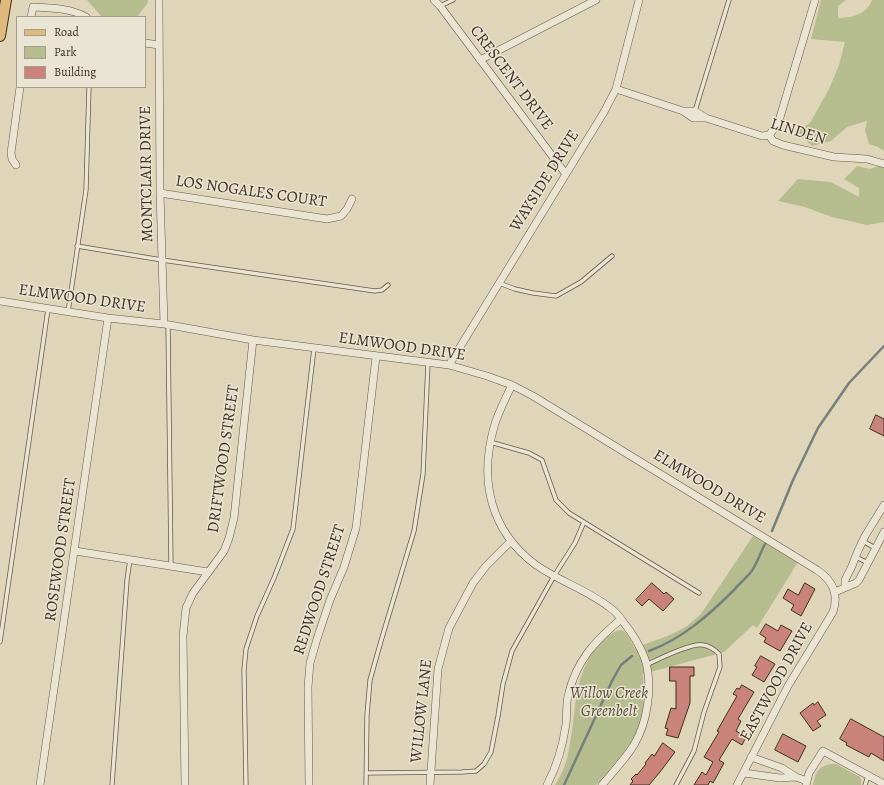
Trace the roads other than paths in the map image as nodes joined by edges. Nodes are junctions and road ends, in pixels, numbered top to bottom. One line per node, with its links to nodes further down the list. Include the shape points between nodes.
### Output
1 (6, 0): 12 (main road)
2 (159, 0): 14 (street, MONTCLAIR DRIVE)
3 (434, 0): 9 (street, CRESCENT DRIVE)
4 (453, 0): 9 (lane)
5 (596, 0): 15 (street)
6 (638, 0): 18 (street, WAYSIDE DRIVE)
7 (729, 0): 20 (lane)
8 (815, 0): 22 (street, via 778,124)
9 (440, 6): 15 (street, CRESCENT DRIVE)
10 (31, 16): 11 (street, via 33,7 66,10)
11 (84, 16)
12 (0, 36)
13 (146, 43): 14 (street)
14 (159, 45): 26 (street, MONTCLAIR DRIVE)
15 (480, 60): 25 (street, CRESCENT DRIVE)
16 (20, 88): 24 (street, via 12,153)
17 (89, 88): 28 (lane, via 86,190)
18 (616, 89): 19 (street, LINDEN); 25 (street, WAYSIDE DRIVE)
19 (682, 111): 20 (street, LINDEN); 21 (street, LINDEN, via 693,118)
20 (695, 111): 21 (street, LINDEN)
21 (706, 118): 22 (street, LINDEN, via 762,136)
22 (769, 135): 23 (street, LINDEN, via 773,141 783,145 834,157 868,159)
23 (884, 164)
24 (16, 165)
25 (566, 173): 31 (street, WAYSIDE DRIVE)
26 (160, 193): 27 (street, LOS NOGALES COURT, via 327,219 341,216); 30 (street, MONTCLAIR DRIVE)
27 (352, 199)
28 (77, 246): 30 (lane); 35 (lane)
29 (612, 256): 31 (lane, via 581,282 556,296 527,292)
30 (162, 260): 32 (lane, via 375,291 382,290); 37 (street, MONTCLAIR DRIVE)
31 (499, 283): 42 (street, WAYSIDE DRIVE)
32 (388, 285)
33 (0, 301): 34 (street, ELMWOOD DRIVE)
34 (48, 309): 35 (street, ELMWOOD DRIVE); 62 (lane)
35 (68, 312): 36 (street, ELMWOOD DRIVE)
36 (108, 318): 37 (street, ELMWOOD DRIVE); 51 (street, ROSEWOOD STREET)
37 (166, 325): 38 (street, ELMWOOD DRIVE); 55 (lane)
38 (253, 340): 39 (street, ELMWOOD DRIVE); 56 (street, DRIFTWOOD STREET, via 234,518 224,551)
39 (314, 348): 40 (street, ELMWOOD DRIVE); 75 (lane, via 293,529 246,649)
40 (376, 356): 41 (street, ELMWOOD DRIVE); 76 (street, REDWOOD STREET, via 356,528 310,663)
41 (428, 363): 42 (street, ELMWOOD DRIVE); 65 (lane, via 421,488 414,531 370,680)
42 (449, 365): 43 (street, ELMWOOD DRIVE)
43 (512, 385): 44 (street, via 494,426); 59 (street, ELMWOOD DRIVE, via 817,570 828,578)
44 (490, 442): 46 (lane, via 529,453 542,460 556,500 569,513); 49 (street, via 490,501)
45 (884, 505): 48 (street)
46 (584, 522): 57 (lane, via 575,543); 60 (lane)
47 (884, 532): 50 (street)
48 (863, 541): 50 (lane); 52 (street)
49 (511, 542): 57 (street); 66 (street, WILLOW LANE, via 473,582 449,628 438,669)
50 (875, 548): 54 (street)
51 (75, 551): 53 (street); 72 (street, ROSEWOOD STREET)
52 (856, 557): 54 (lane); 58 (street, via 845,580)
53 (130, 560): 55 (street); 73 (lane)
54 (868, 563): 58 (street, via 856,583)
55 (171, 566): 56 (street)
56 (208, 572): 74 (street, DRIFTWOOD STREET, via 186,608 183,636)
57 (554, 576): 61 (street, via 596,598); 66 (lane, via 512,651 490,752 484,764 476,771)
58 (845, 587): 59 (street)
59 (834, 592): 64 (street, EASTWOOD DRIVE, via 832,612 788,686)
60 (699, 593)
61 (621, 619): 63 (street, via 637,642); 79 (street, via 602,635 584,656 573,677 562,747)
62 (0, 642)
63 (646, 665): 80 (street, via 649,688 642,727 634,744); 81 (lane, via 702,644 713,648 719,654 720,667 694,751)
64 (751, 757): 67 (street, EASTWOOD DRIVE); 69 (street, via 782,768)
65 (366, 773): 66 (lane); 77 (lane)
66 (430, 773): 78 (street, WILLOW LANE)
67 (744, 773): 69 (street, via 780,778); 82 (street, EASTWOOD DRIVE)
68 (868, 776): 70 (street, via 823,751 809,773); 71 (street); 83 (lane)
69 (796, 777): 70 (street)
70 (807, 783)
71 (884, 784)
72 (40, 785)
73 (112, 785)
74 (185, 785)
75 (246, 785)
76 (309, 785)
77 (366, 785)
78 (430, 785)
79 (547, 785)
80 (602, 785)
81 (676, 785)
82 (737, 785)
83 (865, 785)

